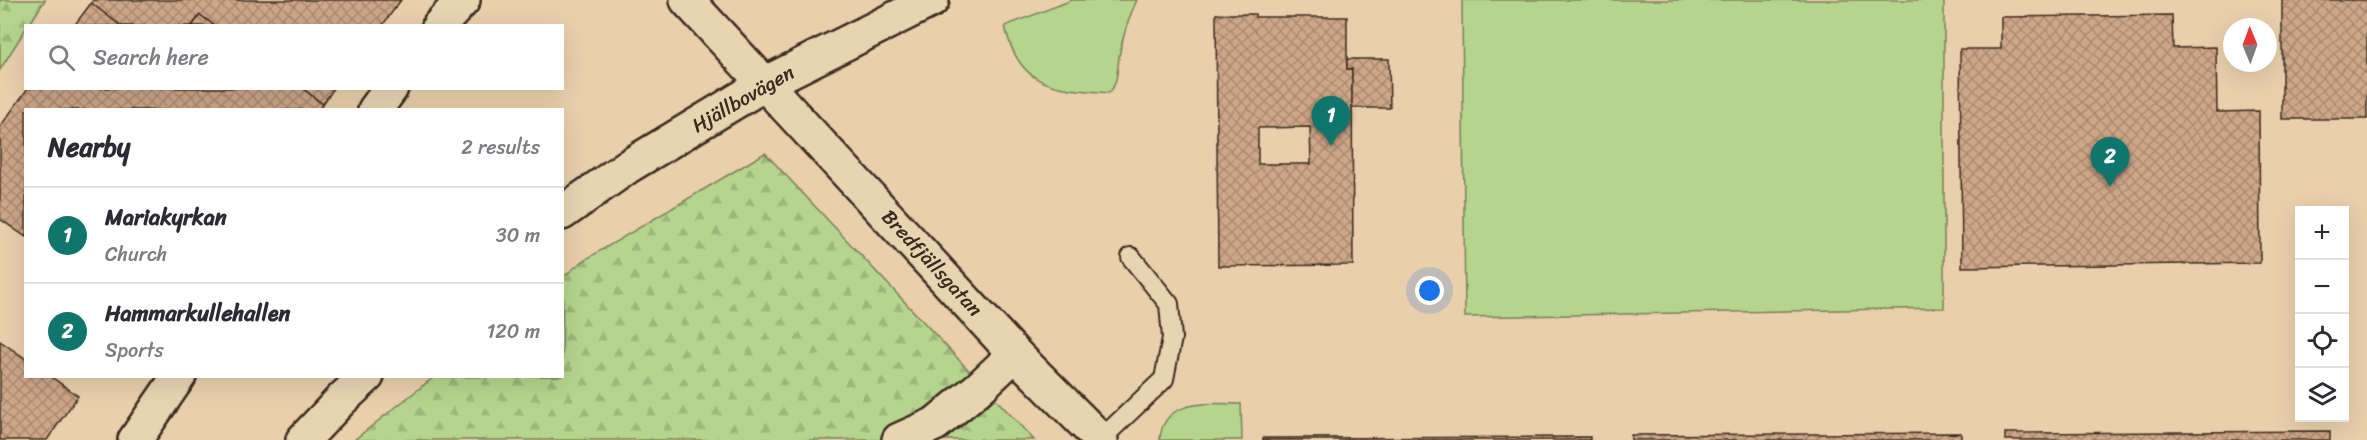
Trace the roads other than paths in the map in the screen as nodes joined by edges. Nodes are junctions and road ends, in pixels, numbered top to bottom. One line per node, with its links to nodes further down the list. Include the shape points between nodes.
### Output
1 (463, 0): 4 (street)
2 (687, 0): 5 (street, Bredfjällsgatan)
3 (932, 0): 5 (street, Hjällbovägen)
4 (441, 24)
5 (766, 83): 8 (street, Hjällbovägen, via 627,167); 10 (street, Bredfjällsgatan)
6 (390, 90): 7 (street)
7 (376, 108)
8 (564, 212)
9 (1131, 257): 16 (lane, via 1169,304 1172,338 1164,379)
10 (1016, 354): 15 (street, via 935,424); 16 (street, Bredfjällsgatan)
11 (178, 378): 13 (street)
12 (365, 378): 14 (street)
13 (135, 440)
14 (303, 440)
15 (898, 440)
16 (1101, 440)

